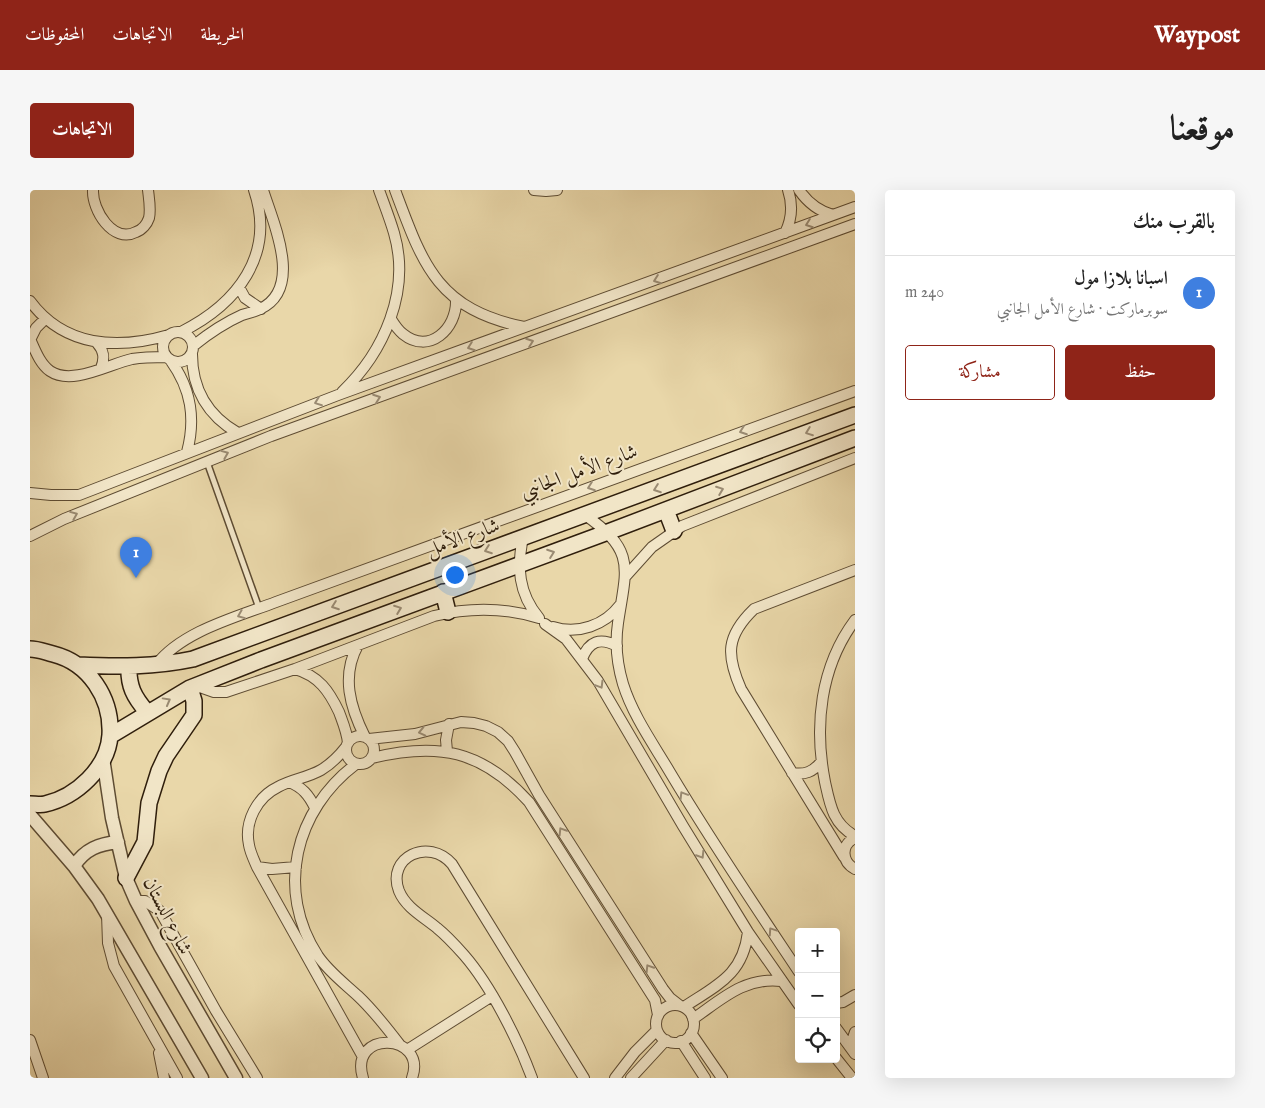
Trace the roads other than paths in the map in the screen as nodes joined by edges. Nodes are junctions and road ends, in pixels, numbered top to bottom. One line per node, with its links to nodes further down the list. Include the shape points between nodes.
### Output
1 (148, 190): 10 (street, via 150,212 147,221 141,230 127,235 109,227)
2 (254, 190): 15 (street, via 261,216)
3 (263, 190): 16 (street)
4 (379, 190): 23 (street, via 394,234 399,262 398,291)
5 (396, 190): 19 (street, via 423,260)
6 (534, 190): 7 (street)
7 (557, 190)
8 (788, 190): 14 (street, via 791,215)
9 (799, 190): 12 (street, via 818,209)
10 (91, 192)
11 (855, 207): 12 (street)
12 (834, 215): 14 (street, one-way to 14)
13 (855, 224): 22 (street)
14 (785, 233): 18 (street, one-way to 18)
15 (259, 245): 16 (street); 17 (street)
16 (280, 247): 21 (street, via 284,264 281,284 274,297)
17 (239, 287): 21 (street, via 245,298); 26 (street, via 212,313)
18 (615, 295): 22 (street); 25 (street)
19 (456, 300): 23 (street, via 456,310 448,328 432,339 413,339 404,334); 25 (street, via 489,317)
20 (30, 301): 24 (street)
21 (261, 309): 30 (street, via 220,326)
22 (620, 309): 40 (street, one-way to 22)
23 (391, 318): 34 (street, via 369,361)
24 (45, 319): 28 (street); 29 (street)
25 (525, 327): 34 (street, one-way to 34)
26 (180, 332): 27 (street); 30 (street, via 189,337)
27 (169, 335): 29 (street, via 134,343); 31 (street, via 163,348)
28 (30, 339): 32 (street, via 42,364 54,374 75,376)
29 (98, 343): 32 (street, via 104,358)
30 (192, 350): 31 (street, via 185,360 176,362); 36 (street, via 194,378 203,400 218,419)
31 (169, 359): 32 (street, via 133,359); 38 (street, via 185,384 190,404 192,425)
32 (101, 368)
33 (855, 391): 53 (street, شارع الأمل الجانبي, one-way to 53)
34 (338, 395): 36 (street, one-way to 36)
35 (855, 415): 43 (main road, شارع الأمل, one-way to 43)
36 (238, 433): 38 (street)
37 (855, 438): 42 (main road, one-way to 37)
38 (187, 452): 41 (street, via 79,495)
39 (855, 458): 44 (street)
40 (207, 462): 46 (street, one-way to 40, via 64,519); 53 (lane)
41 (30, 493)
42 (666, 510): 44 (main road); 45 (main road)
43 (585, 515): 45 (street); 47 (main road, شارع الأمل)
44 (674, 531): 50 (street, via 647,551)
45 (608, 532): 48 (main road, one-way to 45); 50 (street, via 625,563)
46 (30, 536)
47 (523, 537): 48 (street); 64 (main road, شارع الأمل, one-way to 64, via 193,659)
48 (519, 564): 51 (main road); 56 (street, via 524,595)
49 (855, 570): 78 (street, via 754,609 742,620 735,633 730,651 732,669 740,689)
50 (625, 577): 52 (street)
51 (443, 592): 54 (main road); 67 (main road, one-way to 51)
52 (622, 603): 56 (street, via 605,620 582,629 557,628); 59 (street)
53 (259, 608): 64 (street, شارع الأمل الجانبي, one-way to 64, via 182,640)
54 (448, 612): 56 (street, via 490,608 514,611); 58 (street)
55 (855, 620): 76 (street, via 837,649 826,679 820,710)
56 (542, 621): 62 (street, via 566,639)
57 (30, 639): 61 (street)
58 (358, 645): 66 (street); 71 (street, via 350,662 348,681 352,705)
59 (617, 646): 62 (street, via 600,641 592,644); 85 (street, one-way to 59, via 630,703)
60 (30, 649): 61 (main road)
61 (63, 656): 63 (main road)
62 (582, 659): 86 (street, one-way to 86, via 598,680)
63 (79, 665): 65 (main road, شارع الأمل); 70 (main road, via 103,695)
64 (156, 665): 65 (main road, شارع الأمل)
65 (129, 666): 68 (main road, via 130,688 135,699)
66 (295, 668): 67 (street, via 226,692); 72 (street, via 311,675 330,693 345,728)
67 (193, 687): 68 (main road, one-way to 67); 94 (main road, via 194,715 159,771 149,803 145,842)
68 (148, 712): 70 (main road)
69 (449, 724): 71 (street, one-way to 71, via 415,734); 73 (street); 79 (street, via 474,723 498,732 508,741)
70 (110, 736): 74 (main road)
71 (367, 738): 72 (street, via 355,737); 75 (street, via 373,746)
72 (347, 745): 77 (street, via 347,755); 80 (street, via 321,770)
73 (448, 751): 75 (street, via 415,751); 81 (street, via 494,770)
74 (103, 758): 82 (main road, via 89,780 69,795 45,804); 88 (street, شارع البستان)
75 (372, 758): 77 (street)
76 (821, 762): 78 (street, via 808,773); 87 (street, via 832,812 838,823)
77 (356, 764): 83 (street, via 333,784)
78 (792, 772): 89 (street)
79 (528, 775): 81 (street); 104 (street, one-way to 79, via 663,989)
80 (289, 782): 83 (street, via 302,789); 91 (street, via 268,793 252,816 249,845)
81 (516, 788): 105 (street, via 529,802 655,1000)
82 (30, 804)
83 (315, 808): 92 (street, via 303,832)
84 (30, 815): 90 (street)
85 (697, 817): 86 (street); 98 (street, one-way to 85)
86 (683, 826): 97 (street, one-way to 97)
87 (855, 837): 89 (street, via 844,851)
88 (118, 842): 90 (street, via 89,850); 94 (street, شارع البستان)
89 (849, 863): 93 (street)
90 (74, 866): 96 (street)
91 (257, 866): 92 (street, via 272,869); 117 (street)
92 (296, 867): 115 (street, via 298,907 312,944 331,972 370,1008)
93 (855, 875)
94 (126, 878): 95 (street, شارع البستان)
95 (136, 901): 125 (street, شارع البستان); 126 (street, via 145,901 160,911)
96 (106, 913): 114 (street, via 114,966); 124 (street)
97 (748, 932): 99 (street); 104 (street, via 744,952 735,970)
98 (795, 966)
99 (781, 981): 102 (street); 106 (street, via 756,981 744,985)
100 (855, 995): 103 (street)
101 (492, 996): 115 (street); 127 (street); 128 (street, via 465,957 440,930 410,907 399,892 397,876 405,860 413,854 430,851 446,857 452,864)
102 (795, 1000)
103 (840, 1002)
104 (682, 1006): 105 (street, via 665,1008); 106 (street)
105 (658, 1015): 107 (street)
106 (693, 1019): 109 (street)
107 (657, 1030): 112 (street); 129 (street)
108 (855, 1032): 116 (street)
109 (691, 1033): 113 (street); 132 (street)
110 (840, 1034): 116 (street)
111 (30, 1040): 121 (street)
112 (666, 1040): 113 (street); 130 (street)
113 (680, 1041): 131 (street)
114 (156, 1042): 122 (street); 123 (street)
115 (404, 1048): 117 (street, via 390,1042 379,1043); 119 (street, via 413,1062)
116 (852, 1050)
117 (363, 1057): 120 (street)
118 (840, 1063): 133 (street)
119 (415, 1075)
120 (359, 1076)
121 (44, 1078)
122 (164, 1078)
123 (177, 1078)
124 (202, 1078)
125 (236, 1078)
126 (257, 1078)
127 (532, 1078)
128 (584, 1078)
129 (615, 1078)
130 (630, 1078)
131 (705, 1078)
132 (722, 1078)
133 (852, 1078)

